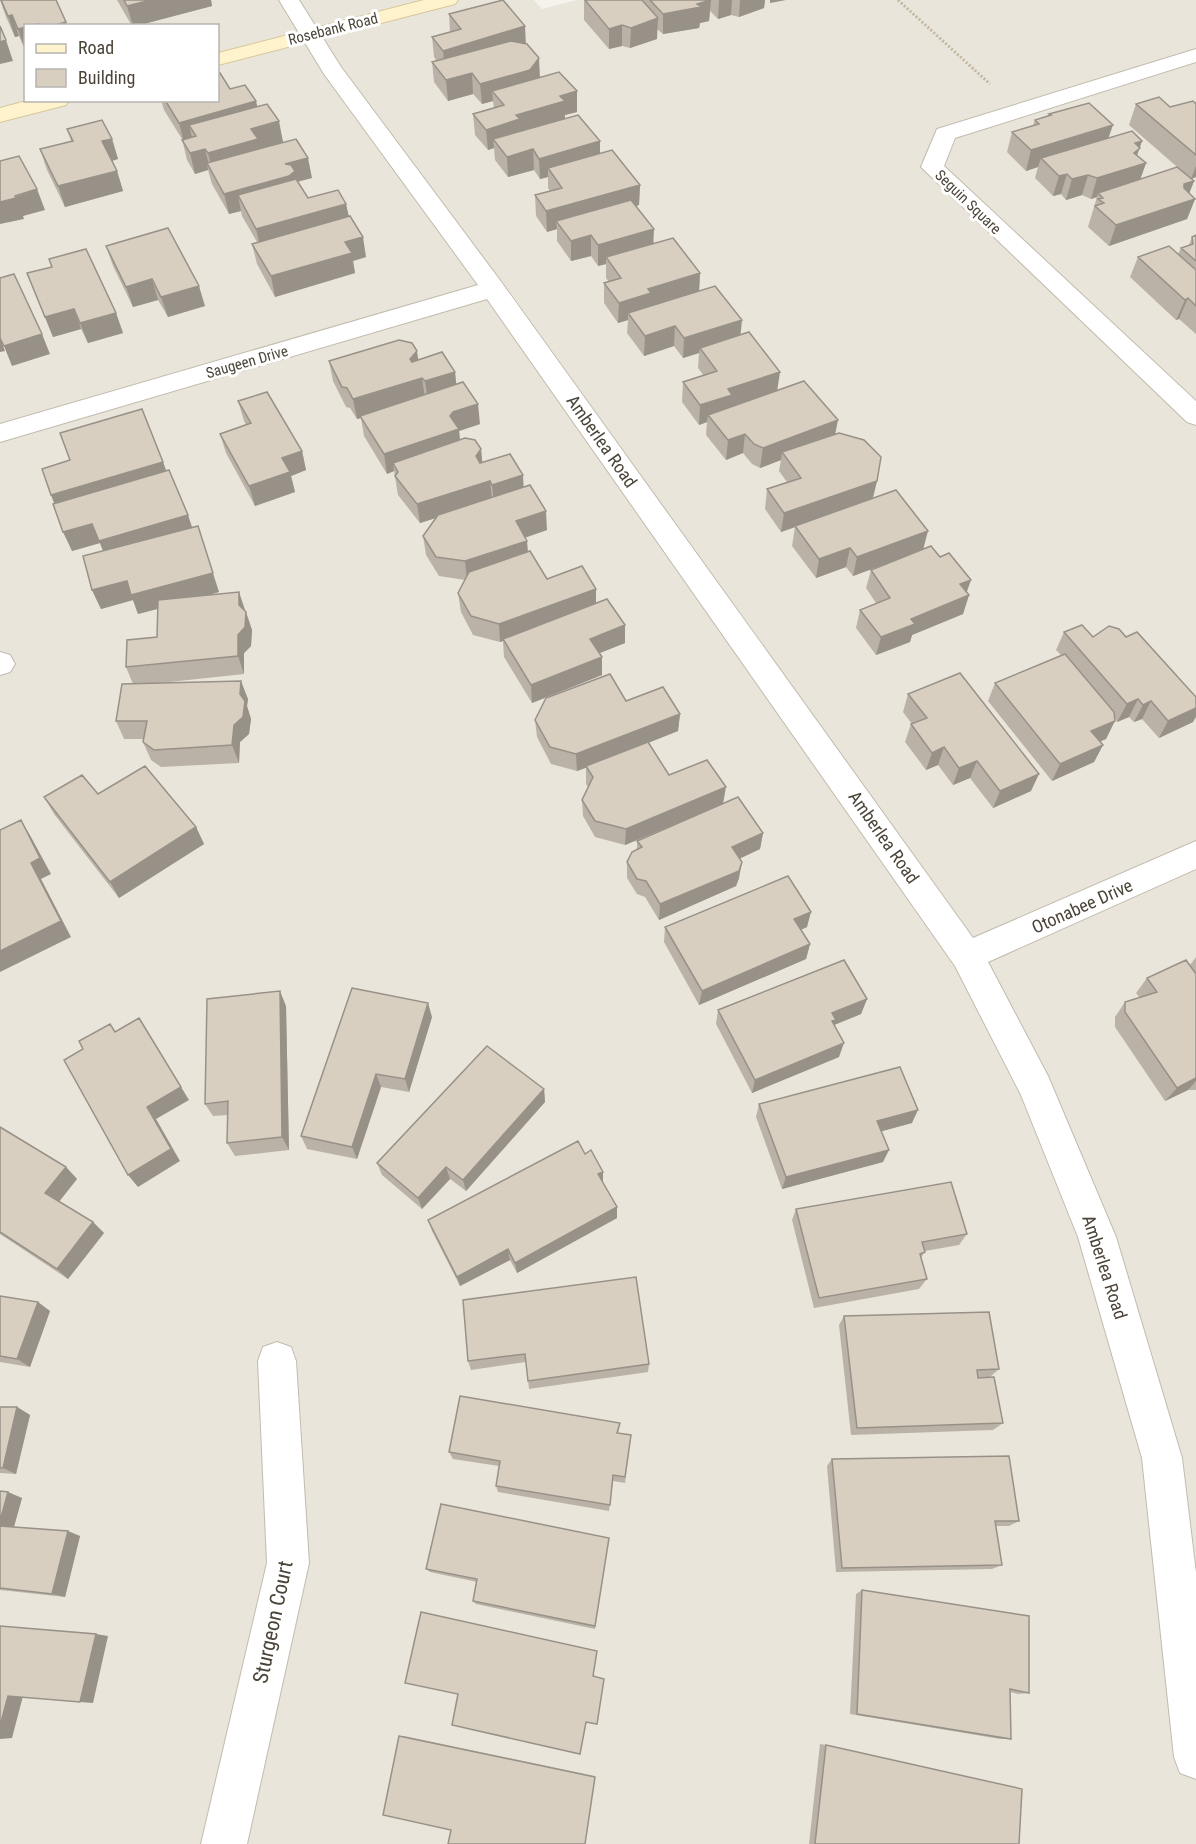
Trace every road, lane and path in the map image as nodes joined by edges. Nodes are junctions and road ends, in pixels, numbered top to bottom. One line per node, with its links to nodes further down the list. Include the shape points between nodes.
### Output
1 (289, 0): 4 (street, Amberlea Road)
2 (448, 0): 4 (street, Rosebank Road)
3 (898, 0): 8 (path)
4 (311, 35): 6 (street, Rosebank Road); 10 (street, Amberlea Road)
5 (1196, 55): 8 (street, Seguin Square)
6 (219, 59)
7 (50, 102): 9 (street)
8 (1018, 109): 11 (street, Seguin Square, via 945,134 932,167)
9 (0, 115)
10 (493, 289): 12 (street, Saugeen Drive); 14 (street, Amberlea Road)
11 (1196, 416)
12 (0, 434)
13 (1196, 854): 14 (street, Otonabee Drive)
14 (967, 956): 16 (street, Amberlea Road, via 1036,1088 1097,1237 1159,1447)
15 (277, 1361): 17 (street, Sturgeon Court, via 288,1563)
16 (1196, 1757)
17 (224, 1844)

